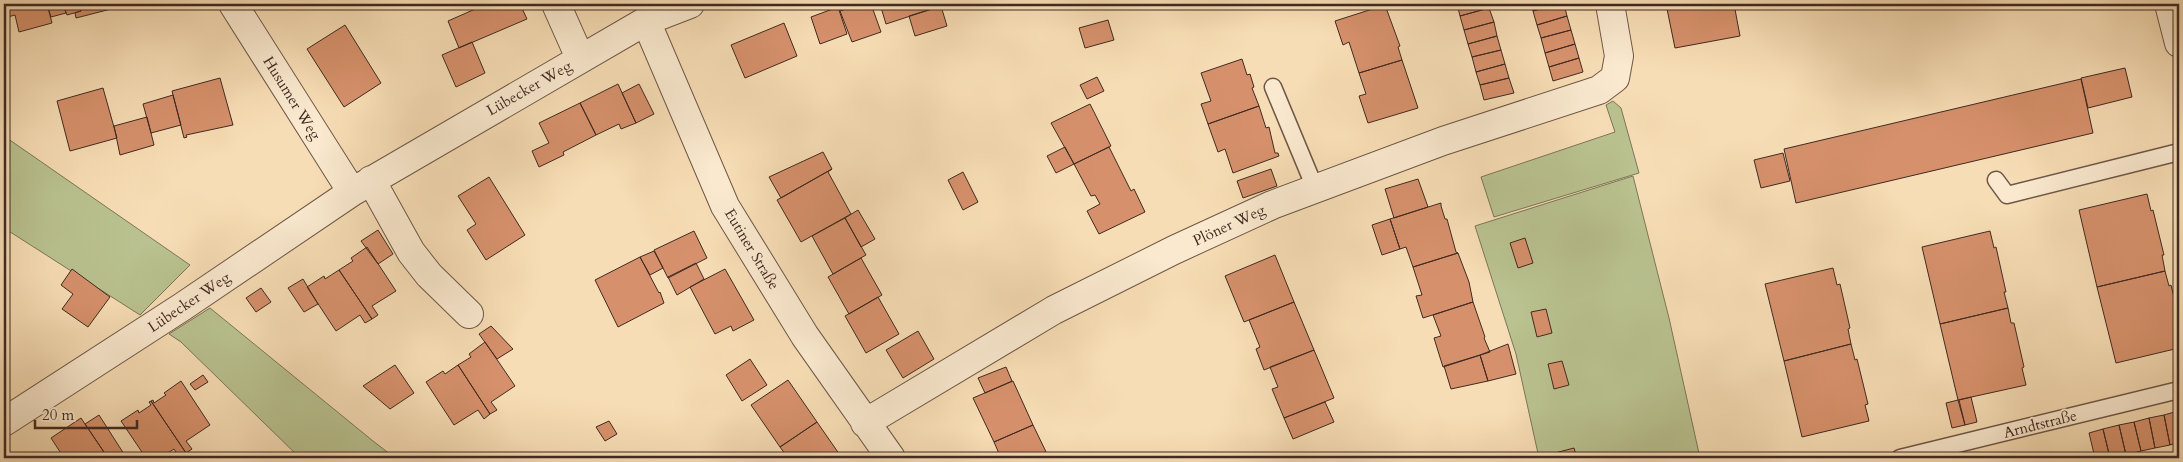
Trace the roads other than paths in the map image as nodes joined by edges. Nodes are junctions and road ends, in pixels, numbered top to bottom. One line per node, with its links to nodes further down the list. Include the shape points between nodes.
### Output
1 (233, 4): 12 (street, Husumer Weg)
2 (556, 4): 8 (street)
3 (690, 4): 6 (street, Lübecker Weg)
4 (1610, 4): 13 (street, Plöner Weg, via 1619,56 1615,78 1599,90 1443,141)
5 (2169, 4): 7 (street)
6 (646, 21): 8 (street, Lübecker Weg); 17 (street, Eutiner Straße, via 725,206 805,336)
7 (2179, 43)
8 (580, 58): 12 (street, Lübecker Weg)
9 (1272, 86): 13 (lane)
10 (2179, 152): 11 (lane, via 2007,195)
11 (1996, 180)
12 (362, 186): 14 (street, via 429,275); 16 (street, Lübecker Weg)
13 (1315, 188): 17 (street, Plöner Weg, via 1174,250 1054,310)
14 (469, 314)
15 (2179, 390): 19 (lane, Arndtstraße)
16 (4, 422)
17 (865, 423): 18 (street, Eutiner Straße)
18 (891, 458)
19 (1900, 458)

